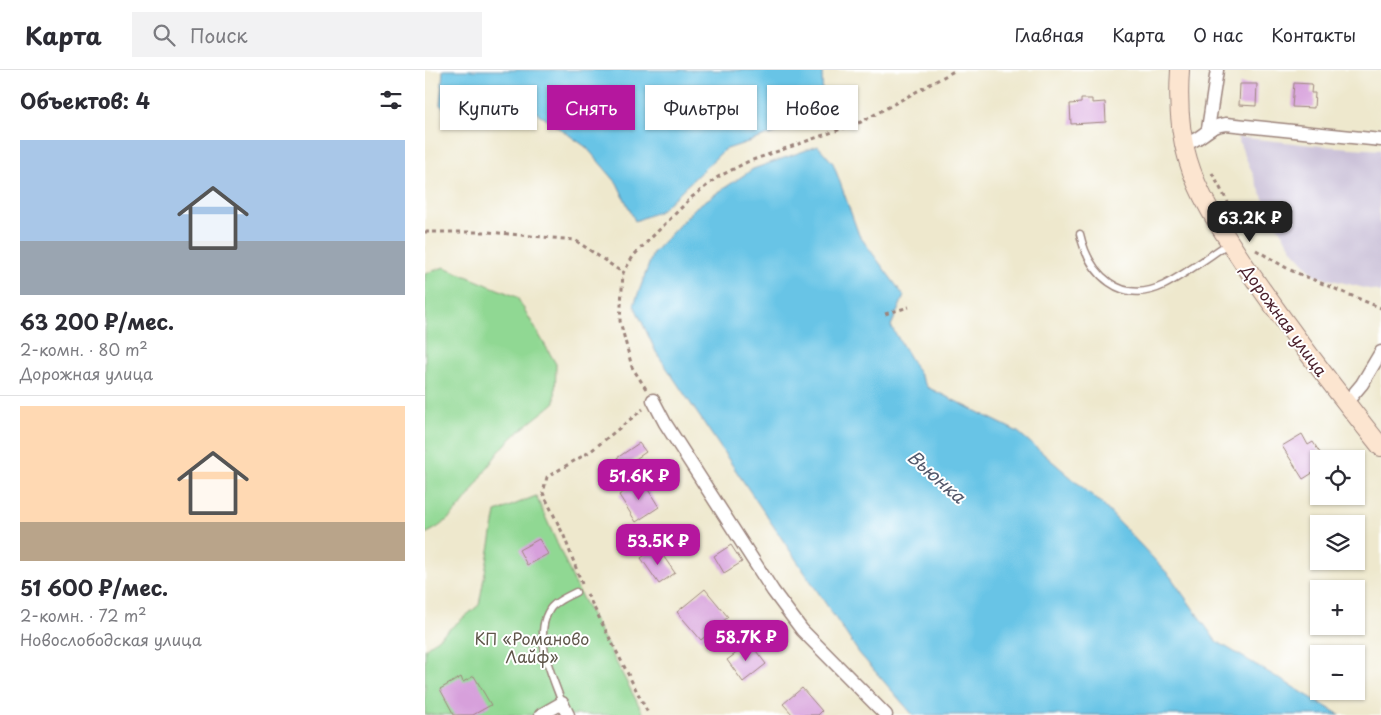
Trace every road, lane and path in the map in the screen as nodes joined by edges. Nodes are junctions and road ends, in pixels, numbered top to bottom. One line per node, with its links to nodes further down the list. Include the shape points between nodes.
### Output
1 (956, 70): 15 (path, via 861,122 747,162 718,177 692,197 634,255)
2 (1180, 70): 6 (main road, Дорожная улица)
3 (1217, 70): 4 (street)
4 (1208, 129): 5 (street, via 1216,125 1243,125); 6 (street, via 1200,139)
5 (1381, 140)
6 (1184, 144): 11 (main road, Дорожная улица, via 1201,192)
7 (1209, 169): 8 (path)
8 (1240, 226)
9 (425, 232): 15 (path, via 489,232 575,240)
10 (1080, 234): 11 (lane, via 1087,259 1101,278 1121,288 1137,290 1164,285)
11 (1230, 242): 21 (main road, Дорожная улица, via 1283,320)
12 (1251, 242): 13 (path)
13 (1256, 250): 14 (path); 17 (path, via 1290,270)
14 (1261, 258)
15 (623, 272): 20 (path, via 620,321 633,367)
16 (909, 307): 18 (path)
17 (1381, 308)
18 (885, 314)
19 (1381, 352): 21 (street)
20 (653, 400): 27 (path, via 591,452 547,477 543,493 564,536 578,576); 28 (street, via 773,591 802,630)
21 (1346, 403): 22 (main road, Дорожная улица)
22 (1381, 446)
23 (576, 592): 24 (lane, via 550,608 543,632 549,666)
24 (562, 703): 25 (street); 26 (street)
25 (541, 715)
26 (567, 715)
27 (649, 715)
28 (886, 715)

